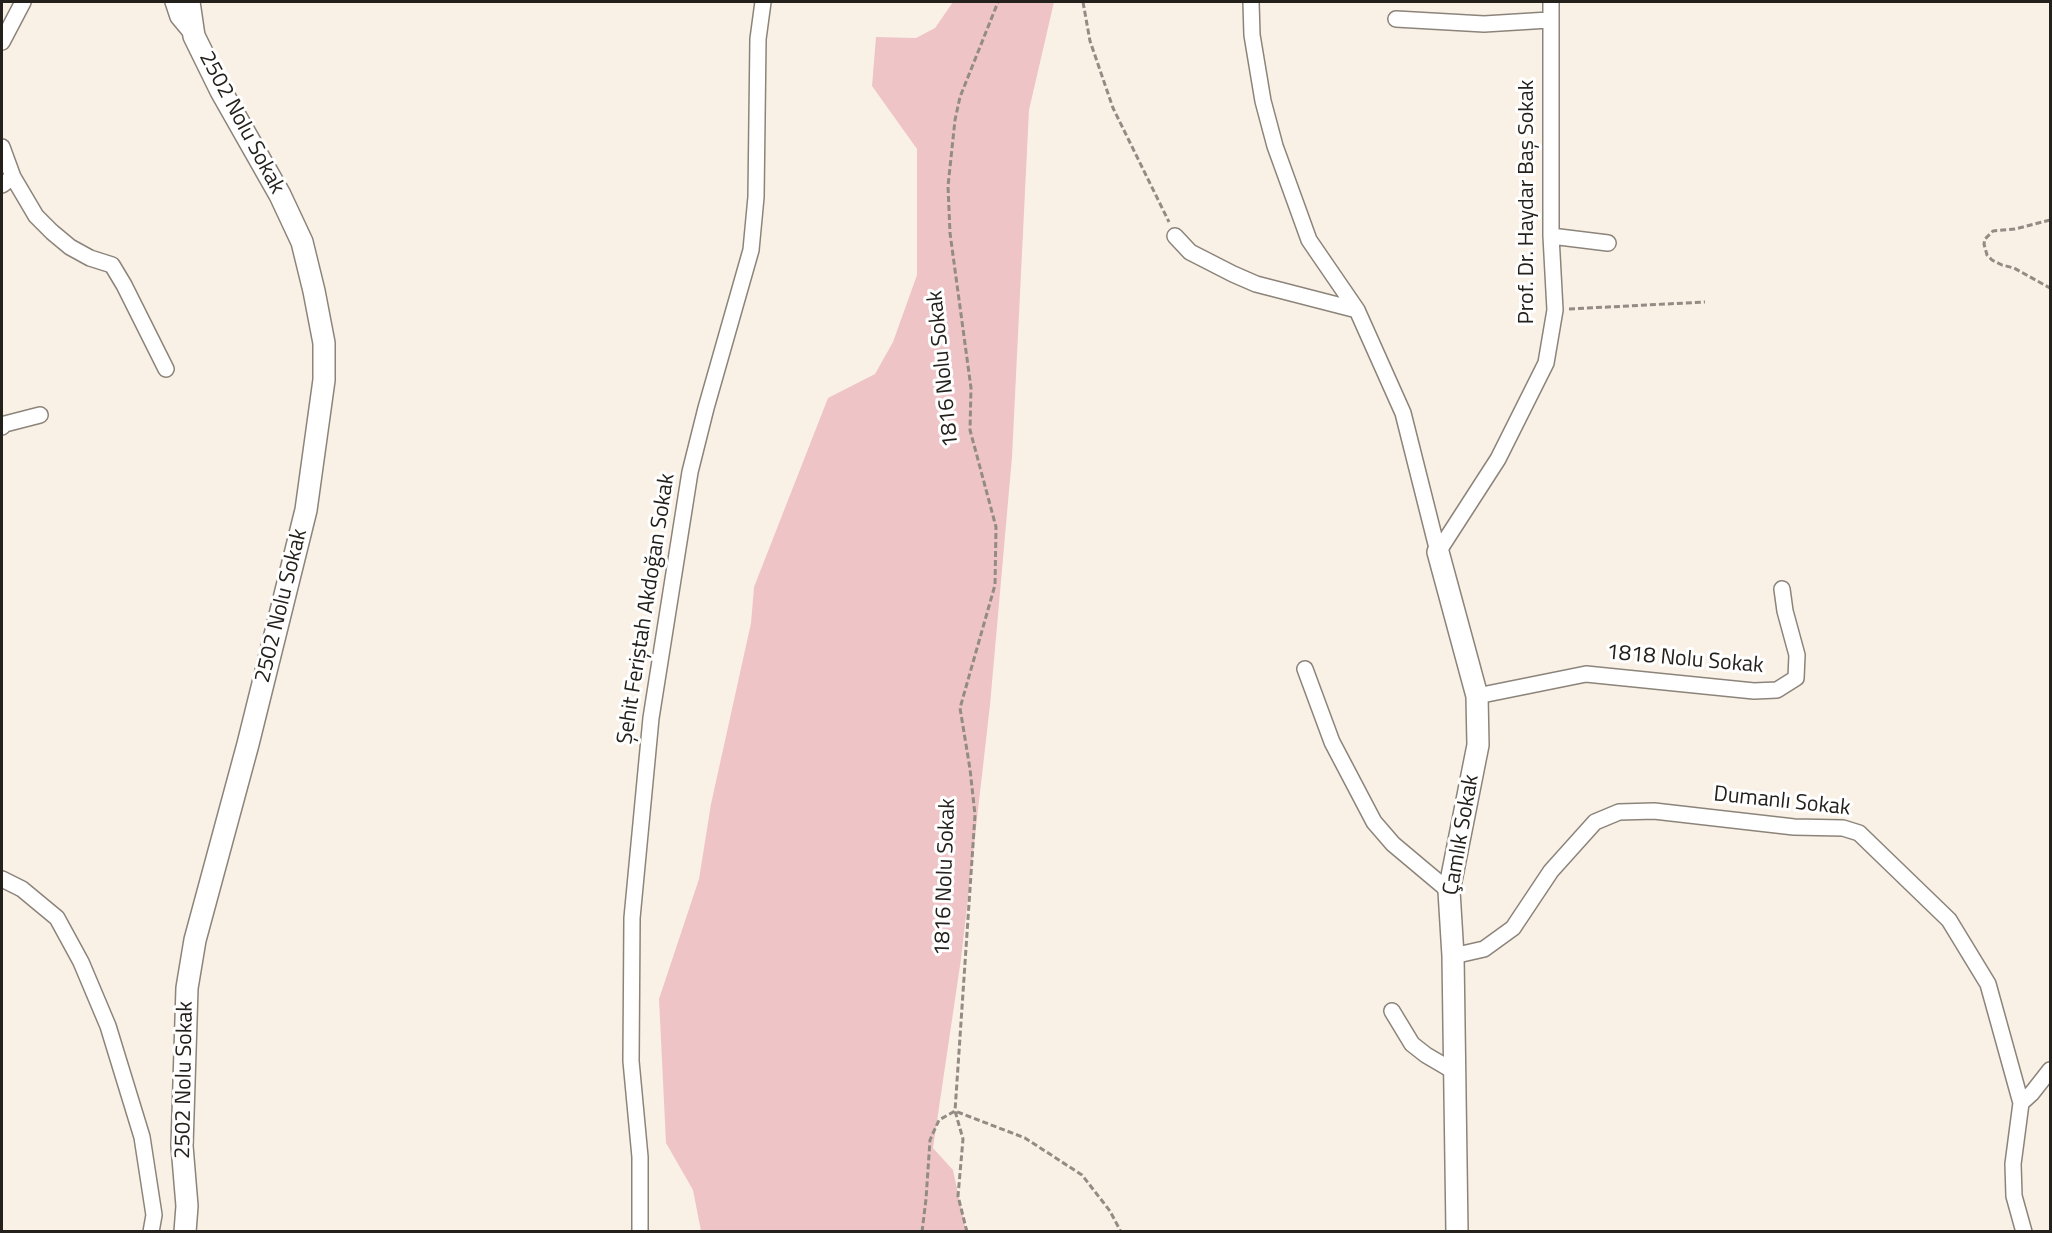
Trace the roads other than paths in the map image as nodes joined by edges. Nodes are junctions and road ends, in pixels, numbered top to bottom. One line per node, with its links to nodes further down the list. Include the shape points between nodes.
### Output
1 (23, 2): 10 (street)
2 (174, 2): 9 (street, via 178,17)
3 (189, 2): 9 (street, 2502 Nolu Sokak)
4 (763, 2): 33 (street, Şehit Feriştah Akdoğan Sokak, via 758,39 756,196 751,250 690,472 651,718 632,918 631,1061 640,1156)
5 (1251, 2): 16 (street, via 1263,101 1275,146 1309,240)
6 (1551, 2): 8 (street, Prof. Dr. Haydar Baş Sokak)
7 (1396, 19): 8 (street, via 1484,24)
8 (1549, 20): 13 (street, Prof. Dr. Haydar Baş Sokak)
9 (194, 36): 32 (street, 2502 Nolu Sokak, via 302,242 324,343 324,380 306,510 195,940 187,988 182,1146)
10 (2, 42)
11 (2, 147): 12 (street)
12 (7, 181): 17 (street, via 36,216 70,247 112,265)
13 (1551, 236): 15 (street); 20 (street, Prof. Dr. Haydar Baş Sokak, via 1555,310 1546,363 1498,459)
14 (1175, 237): 16 (street, via 1190,252 1256,284)
15 (1608, 243)
16 (1357, 310): 20 (street, via 1403,413)
17 (166, 369)
18 (40, 415): 19 (street)
19 (2, 428)
20 (1438, 552): 23 (street, Çamlık Sokak)
21 (1782, 589): 23 (street, 1818 Nolu Sokak, via 1797,655 1796,678 1777,690 1586,674)
22 (1305, 669): 25 (street, via 1332,741 1374,822 1393,844)
23 (1477, 696): 25 (street, Çamlık Sokak, via 1478,745)
24 (2, 879): 31 (street, via 22,889 57,918 86,972 108,1026 142,1137 154,1215)
25 (1449, 891): 26 (street, Çamlık Sokak)
26 (1453, 956): 29 (street, Çamlık Sokak); 30 (street, Dumanlı Sokak, via 1484,949 1513,928 1551,871 1595,822 1619,812 1654,811 1794,827 1843,828 1859,833 1949,920 1988,984)
27 (1392, 1011): 29 (street, via 1412,1044)
28 (2050, 1070): 30 (street)
29 (1455, 1072): 34 (street, Çamlık Sokak)
30 (2021, 1103): 35 (street, Dumanlı Sokak, via 2013,1164 2014,1196)
31 (151, 1232)
32 (185, 1232)
33 (640, 1232)
34 (1457, 1232)
35 (2024, 1232)

